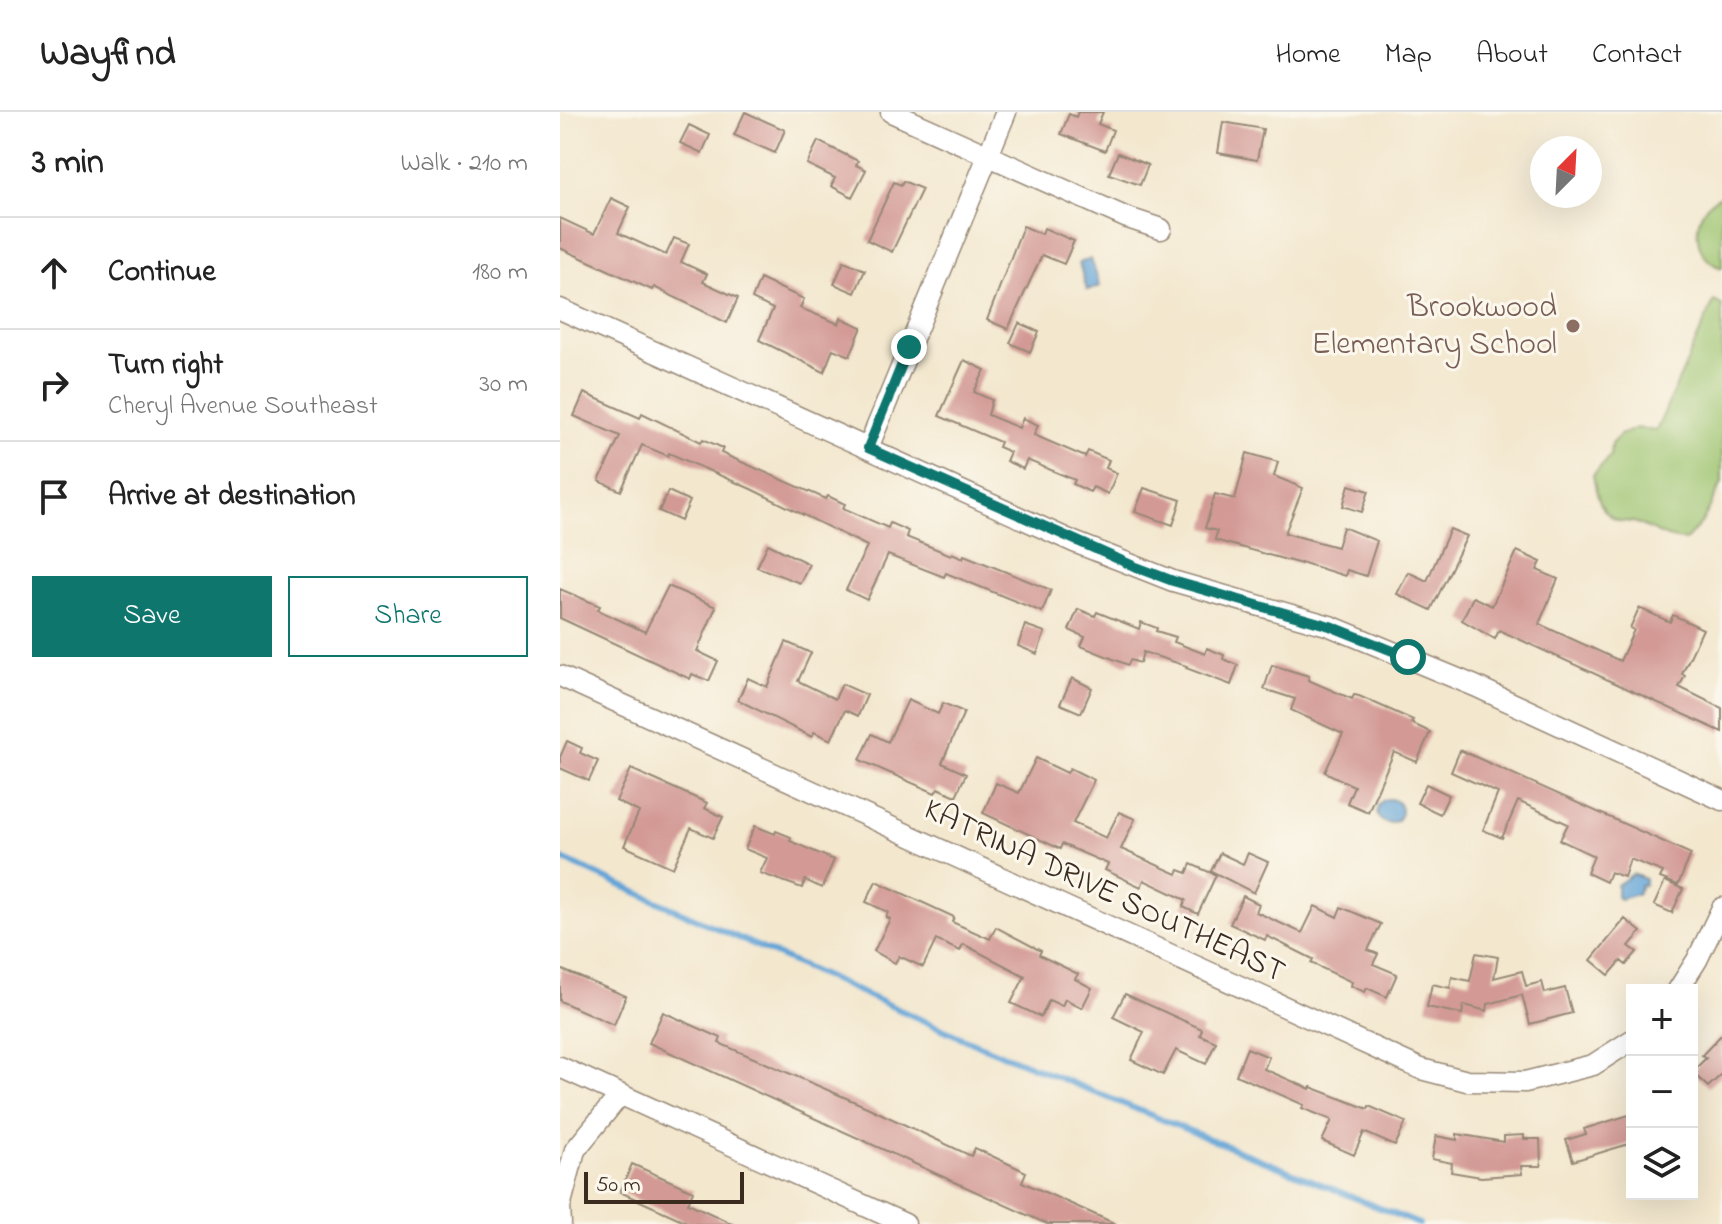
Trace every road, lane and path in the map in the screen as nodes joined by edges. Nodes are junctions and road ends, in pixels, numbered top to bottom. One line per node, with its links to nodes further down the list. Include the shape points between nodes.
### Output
1 (891, 112): 3 (street)
2 (1006, 112): 3 (street)
3 (987, 155): 4 (street); 6 (street)
4 (1161, 229)
5 (560, 309): 6 (street)
6 (868, 448): 8 (street, via 1136,567 1330,626 1408,657)
7 (560, 676): 11 (street, KATRINA DRIVE SOUTHEAST, via 1421,1069 1467,1081 1525,1082 1593,1065)
8 (1722, 800)
9 (1722, 908): 10 (street)
10 (1682, 984)
11 (1626, 1044)
12 (560, 1067): 13 (street)
13 (620, 1095): 14 (street, via 575,1150 560,1207); 15 (street)
14 (561, 1224)
15 (905, 1224)

